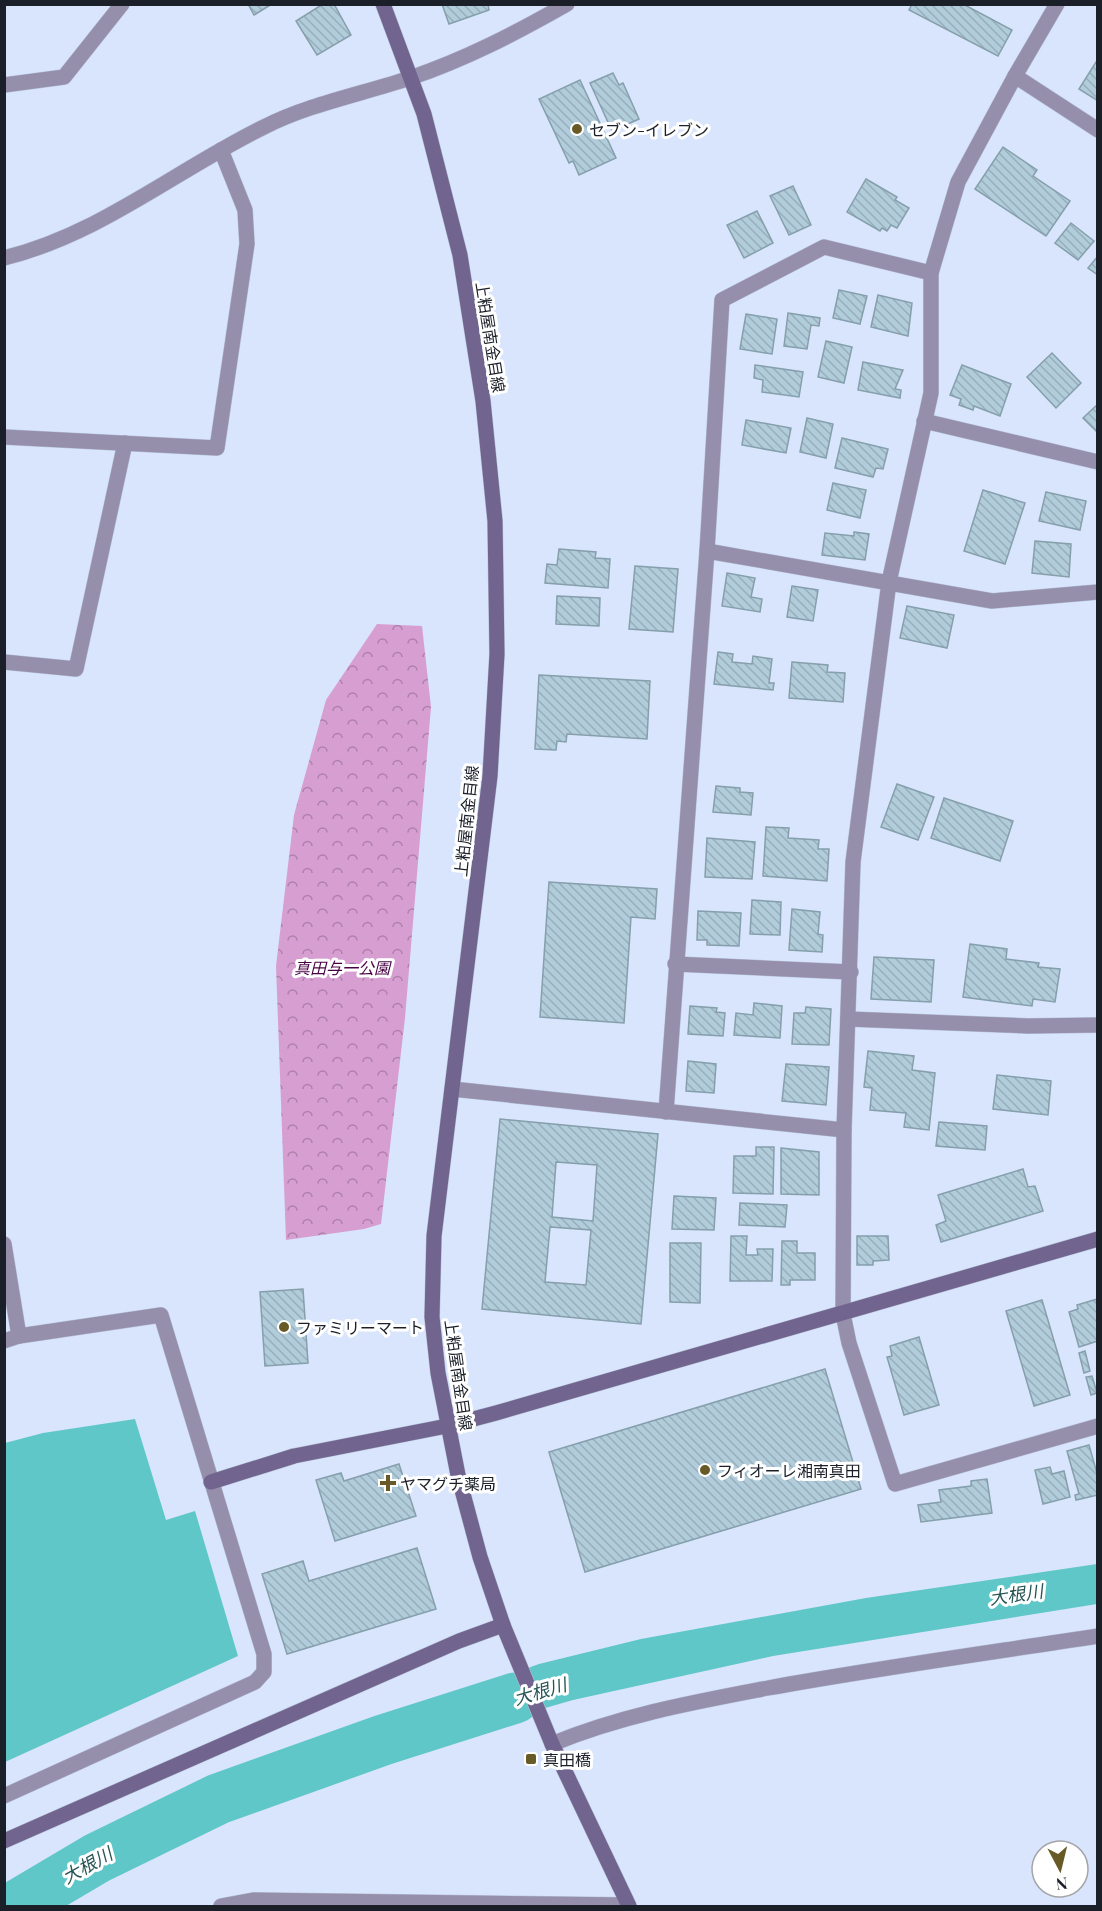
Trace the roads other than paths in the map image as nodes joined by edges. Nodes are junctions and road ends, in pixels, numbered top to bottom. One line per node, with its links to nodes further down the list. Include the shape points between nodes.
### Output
1 (122, 4): 7 (street, via 64,77)
2 (383, 4): 6 (main road, 上粕屋南金目線)
3 (567, 4): 6 (street, via 500,41)
4 (1057, 4): 5 (street)
5 (1015, 76): 8 (street); 11 (street, via 958,182)
6 (411, 78): 9 (street, via 286,118); 24 (main road, 上粕屋南金目線, via 460,255 483,401 495,521 497,654 490,776)
7 (4, 85)
8 (1098, 130)
9 (221, 150): 10 (street, via 83,230); 14 (street, via 245,210 247,244 217,448)
10 (4, 258)
11 (932, 273): 12 (street, via 931,393); 16 (street, via 825,247 722,300)
12 (924, 421): 15 (street); 17 (street)
13 (4, 437): 14 (street)
14 (125, 443): 19 (street, via 76,669)
15 (1098, 462)
16 (707, 551): 17 (street); 20 (street)
17 (889, 582): 18 (street, via 992,601); 21 (street, via 853,862)
18 (1098, 592)
19 (4, 662)
20 (675, 964): 21 (street); 25 (street)
21 (851, 972): 22 (street)
22 (848, 1019): 23 (street); 26 (street)
23 (1098, 1025)
24 (452, 1089): 25 (street); 31 (main road, 上粕屋南金目線, via 434,1236 432,1317)
25 (666, 1112): 26 (street)
26 (844, 1130): 29 (street)
27 (1098, 1239): 29 (main road)
28 (4, 1244): 30 (street)
29 (843, 1314): 31 (main road); 32 (street, via 895,1484)
30 (12, 1338): 33 (street, via 160,1315)
31 (447, 1426): 33 (main road, via 294,1456); 34 (main road, 上粕屋南金目線, via 480,1557)
32 (1098, 1426)
33 (211, 1482): 37 (street, via 264,1654 264,1672 255,1682)
34 (503, 1625): 36 (main road, 上粕屋南金目線); 38 (main road)
35 (1098, 1636): 36 (street, via 674,1706)
36 (552, 1744): 40 (main road, 上粕屋南金目線)
37 (4, 1796)
38 (4, 1841)
39 (221, 1906): 40 (street, via 253,1900)
40 (628, 1906)

